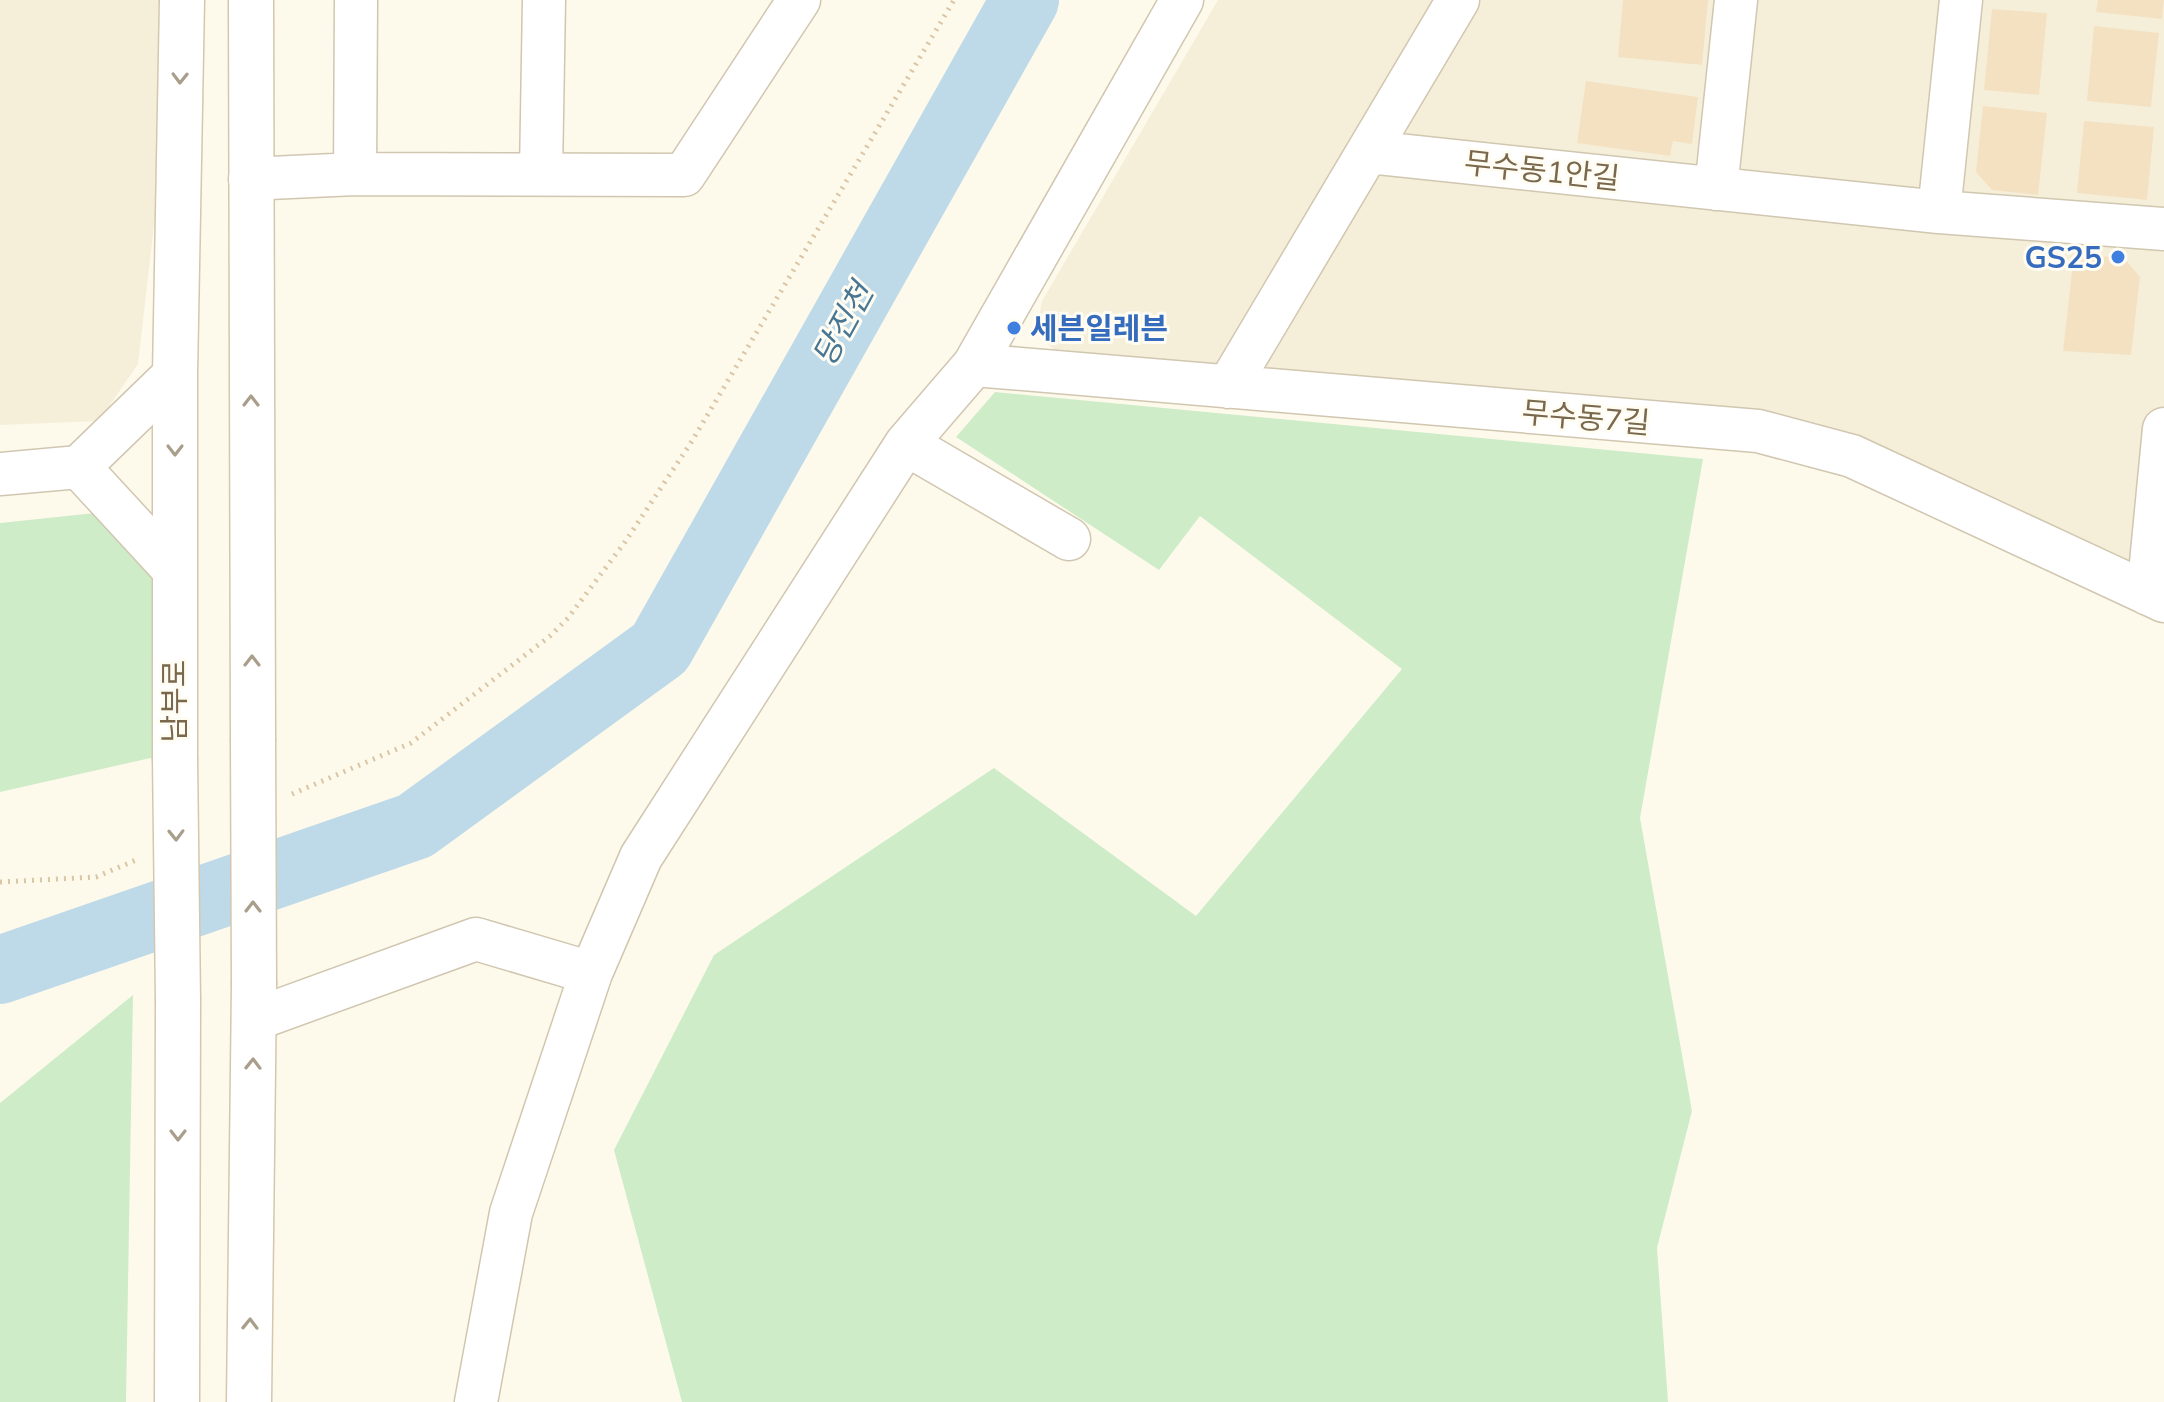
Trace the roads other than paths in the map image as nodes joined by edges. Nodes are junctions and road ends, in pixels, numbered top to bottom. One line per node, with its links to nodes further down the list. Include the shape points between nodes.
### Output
1 (182, 0): 18 (main road, 남부로, one-way to 18)
2 (251, 0): 13 (main road)
3 (356, 0): 12 (street)
4 (544, 0): 11 (street)
5 (799, 0): 11 (street, via 684,175)
6 (1182, 0): 17 (street)
7 (1458, 0): 10 (street)
8 (1736, 0): 14 (street)
9 (1961, 0): 15 (street)
10 (1369, 152): 14 (street, 무수동1안길); 19 (street)
11 (541, 173): 12 (street)
12 (355, 174): 13 (street)
13 (250, 179): 28 (main road, one-way to 13, bridge)
14 (1716, 189): 15 (street, 무수동1안길)
15 (1939, 212): 16 (street, 무수동1안길)
16 (2164, 229)
17 (974, 365): 19 (street, 무수동7길); 21 (street)
18 (175, 374): 22 (street); 25 (main road, 남부로, one-way to 25)
19 (1228, 387): 26 (street, 무수동7길, via 1758,431 1852,456)
20 (2164, 429): 26 (street)
21 (906, 444): 24 (street); 27 (street, via 641,857)
22 (79, 467): 23 (street); 25 (street)
23 (0, 474)
24 (1069, 539)
25 (174, 570): 29 (main road, 남부로, one-way to 29, bridge)
26 (2156, 597)
27 (591, 973): 28 (street, via 476,939); 31 (street, via 511,1213)
28 (253, 1002): 30 (main road, one-way to 28)
29 (177, 1402)
30 (249, 1402)
31 (476, 1402)

